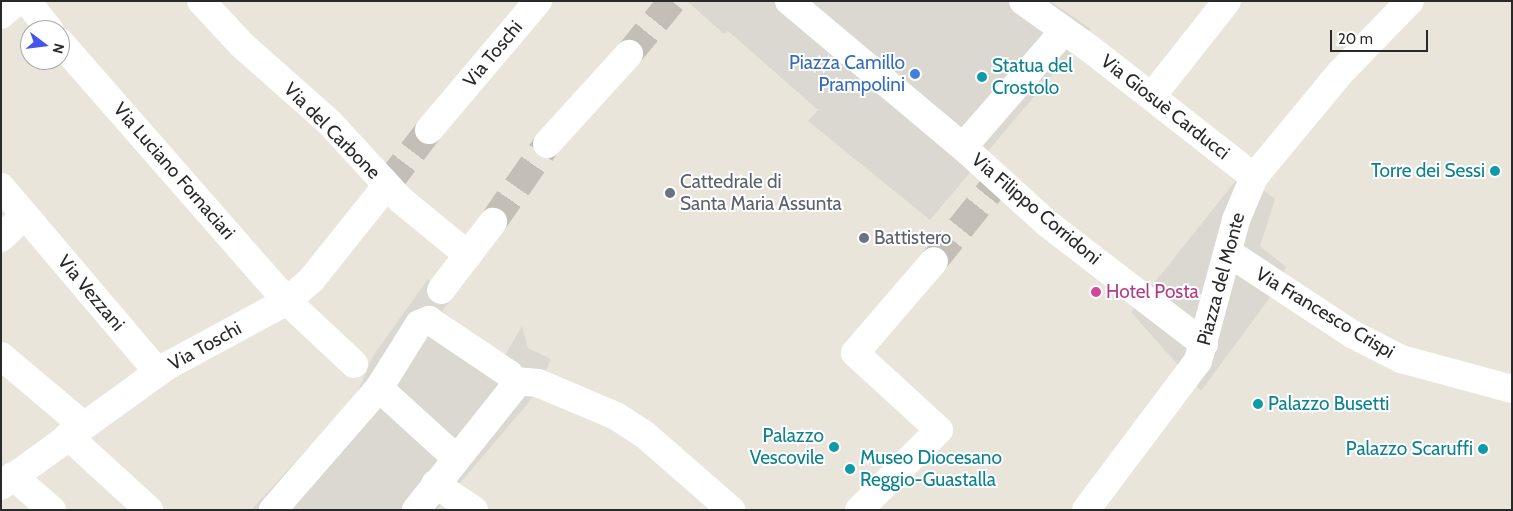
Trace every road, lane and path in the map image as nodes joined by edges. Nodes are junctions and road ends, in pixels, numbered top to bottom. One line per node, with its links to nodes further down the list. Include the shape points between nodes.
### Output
1 (17, 1): 9 (street)
2 (27, 1): 10 (street)
3 (202, 1): 19 (street, Via del Carbone, via 242,45 329,122)
4 (789, 1): 17 (street)
5 (1023, 1): 11 (street)
6 (1228, 1): 14 (street)
7 (1410, 1): 18 (street, via 1340,73)
8 (531, 4): 15 (street, Via Toschi)
9 (1, 14)
10 (42, 20)
11 (1070, 34): 14 (street, Via Giosuè Carducci); 17 (street)
12 (70, 53): 28 (street, Via Luciano Fornaciari)
13 (629, 54): 16 (street)
14 (1152, 96): 18 (street, Via Giosuè Carducci)
15 (428, 130)
16 (547, 144)
17 (963, 147): 29 (street, Via Filippo Corridoni, via 995,182)
18 (1253, 179): 24 (street, Piazza del Monte)
19 (387, 185): 25 (street, Via del Carbone); 28 (street, Via Toschi, via 312,278)
20 (1, 187): 21 (street, Via Vezzani)
21 (25, 215): 23 (street); 32 (street, Via Vezzani)
22 (493, 222): 25 (street)
23 (1, 238)
24 (1229, 253): 29 (street, Piazza del Monte); 35 (street, Via Francesco Crispi, via 1352,334 1401,359)
25 (468, 255): 27 (street)
26 (934, 261): 46 (street, via 856,353 939,430)
27 (440, 290)
28 (287, 301): 31 (street, Via Luciano Fornaciari); 32 (street, Via Toschi)
29 (1204, 344): 47 (street, Piazza del Monte, via 1189,377)
30 (1, 356): 36 (street)
31 (354, 364)
32 (158, 372): 36 (street, Via Toschi)
33 (515, 381): 34 (street, via 434,322 426,320 419,324); 37 (street, via 512,392); 45 (street, via 538,383 616,416 644,434)
34 (379, 388): 37 (street); 42 (street)
35 (1512, 389)
36 (76, 431): 38 (street, Via Toschi); 41 (street)
37 (456, 458): 39 (street)
38 (7, 481): 40 (street)
39 (435, 484): 43 (street); 44 (street)
40 (52, 510)
41 (148, 510)
42 (273, 510)
43 (416, 510)
44 (474, 510)
45 (731, 510)
46 (859, 510)
47 (1086, 510)

